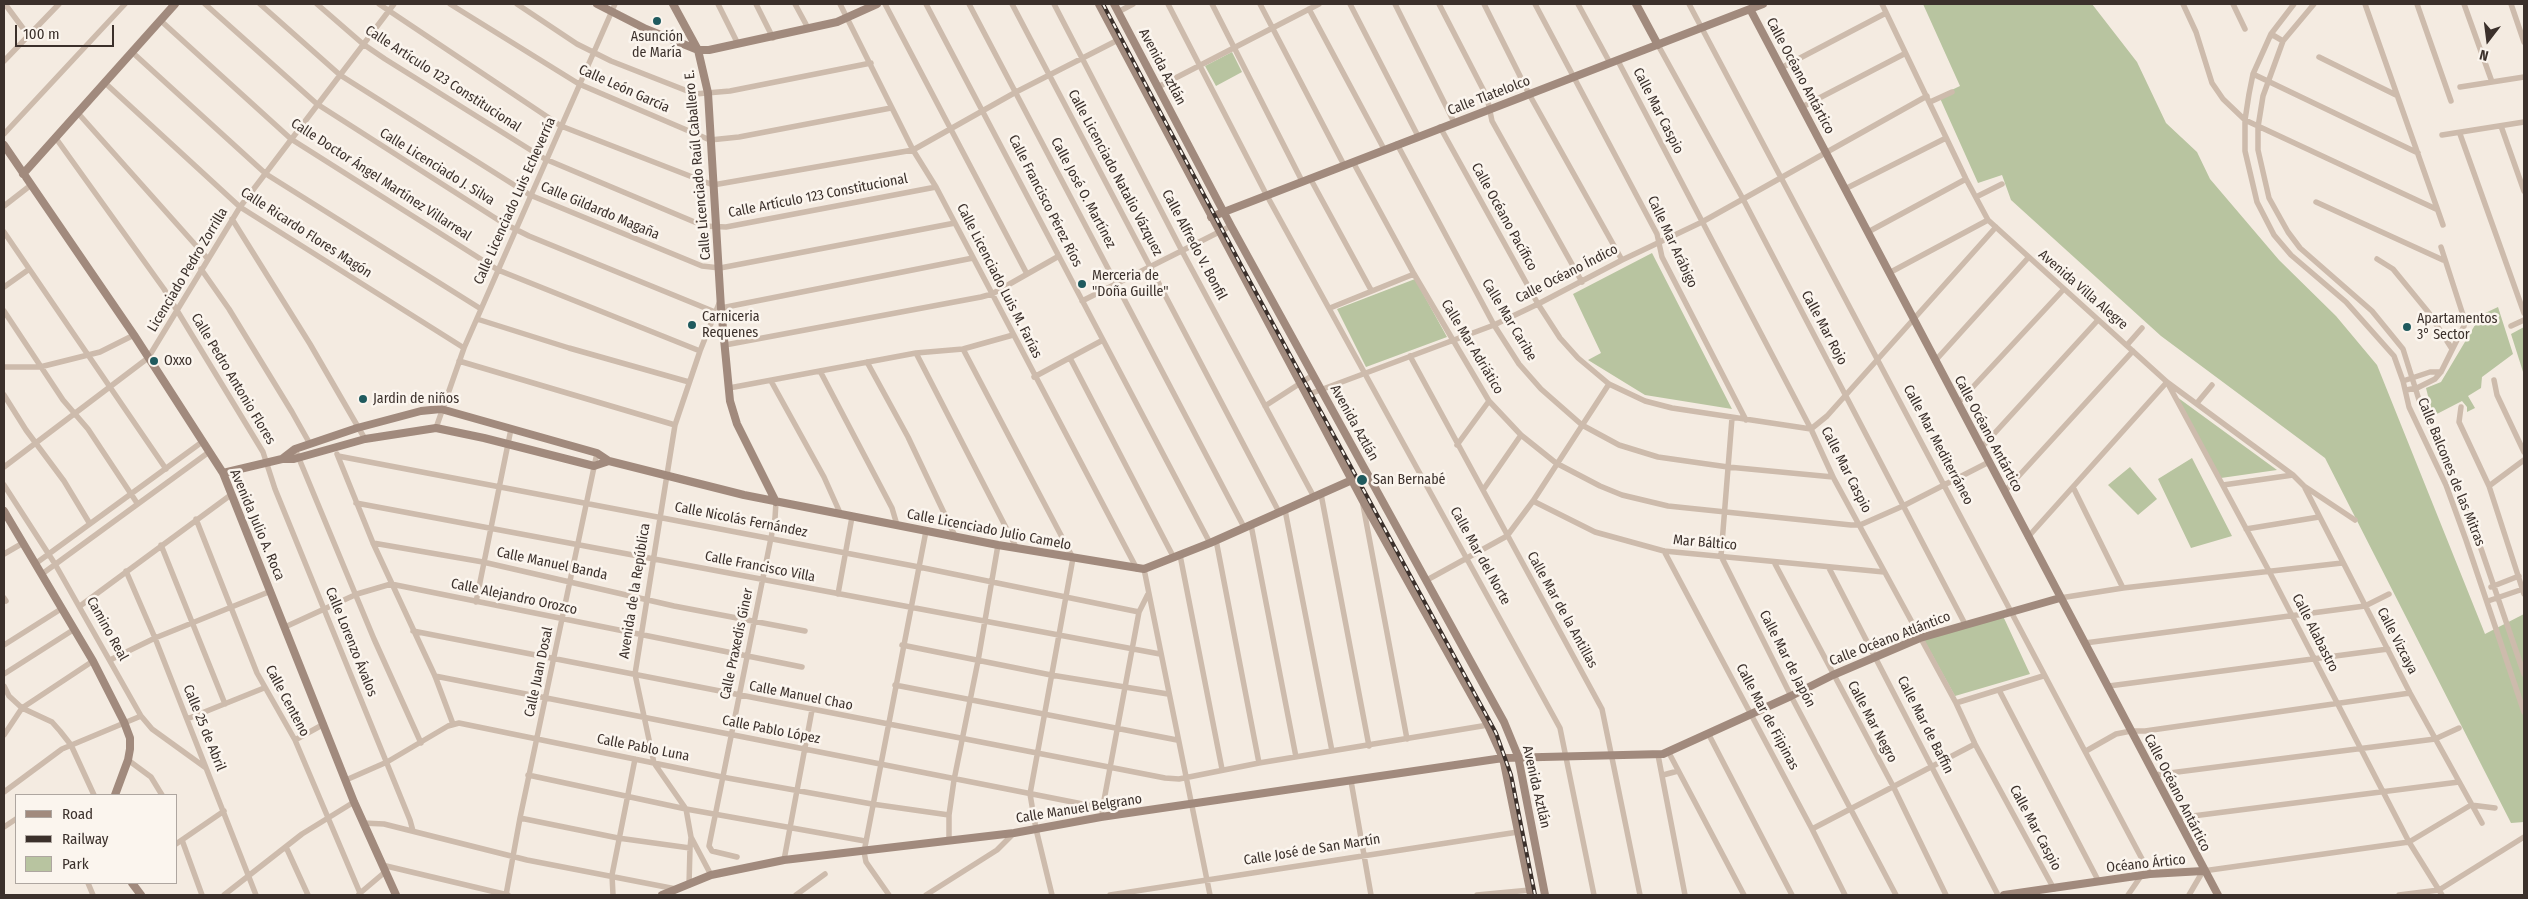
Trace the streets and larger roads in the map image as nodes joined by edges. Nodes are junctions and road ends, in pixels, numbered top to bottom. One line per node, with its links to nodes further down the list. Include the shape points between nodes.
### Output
1 (6, 4): 63 (street)
2 (125, 4): 115 (street)
3 (205, 4): 101 (street, Calle Licenciado J. Silva)
4 (260, 4): 84 (street, Calle Gildardo Magaña)
5 (317, 4): 68 (street, Calle Artículo 123 Constitucional)
6 (378, 4): 52 (street)
7 (394, 4): 52 (street, Licenciado Pedro Zorrilla)
8 (450, 4): 91 (street, Calle León García)
9 (517, 4): 74 (street)
10 (597, 4): 54 (street)
11 (615, 4): 54 (street, Calle Licenciado Luis Echeverría)
12 (673, 4): 72 (street, Calle Licenciado Raúl Caballero E.)
13 (718, 4): 69 (street)
14 (756, 4): 64 (street)
15 (795, 4): 58 (street)
16 (840, 4): 56 (street, Calle Licenciado Luis M. Farías)
17 (877, 4): 56 (street)
18 (885, 4): 114 (street)
19 (926, 4): 104 (street, Calle Francisco Pérez Ríos)
20 (969, 4): 94 (street, Calle José O. Martínez)
21 (1012, 4): 85 (street, Calle Licenciado Natalio Vázquez)
22 (1054, 4): 77 (street, Calle Alfredo V. Bonfil)
23 (1099, 4): 65 (street, Avenida Aztlán)
24 (1114, 4): 53 (street, Avenida Aztlán)
25 (1133, 4): 53 (street)
26 (1168, 4): 81 (street, Calle Mar del Norte)
27 (1212, 4): 71 (street)
28 (1260, 4): 59 (street)
29 (1319, 4): 51 (street)
30 (1350, 4): 118 (street)
31 (1395, 4): 108 (street)
32 (1439, 4): 105 (street, via 1487,97)
33 (1484, 4): 97 (street)
34 (1535, 4): 86 (street, Calle Mar Arábigo)
35 (1578, 4): 79 (street, Calle Mar Caspio)
36 (1636, 4): 70 (street)
37 (1689, 4): 60 (street, Calle Mar Mediterráneo)
38 (1762, 4): 50 (street, Calle Tlatelolco)
39 (1882, 4): 55 (street, Avenida Villa Alegre)
40 (2183, 4): 107 (street, via 2196,32 2212,83)
41 (2233, 4): 61 (street)
42 (2294, 4): 62 (street, Calle Balcones de las Mitras)
43 (2365, 4): 98 (street)
44 (2417, 4): 100 (street)
45 (2464, 4): 90 (street)
46 (2511, 4): 67 (street)
47 (56, 5): 63 (street)
48 (172, 5): 57 (street)
49 (2311, 5): 66 (street, Calle Balcones de las Mitras)
50 (1749, 6): 60 (street, Calle Tlatelolco); 82 (street, Calle Océano Antártico)
51 (1309, 9): 59 (street); 125 (street)
52 (388, 11): 68 (street, Licenciado Pedro Zorrilla); 110 (street)
53 (1118, 12): 93 (street, Avenida Aztlán)
54 (612, 13): 72 (street); 74 (street, Calle Licenciado Luis Echeverría)
55 (1886, 13): 75 (street, Avenida Villa Alegre); 82 (street)
56 (848, 18): 58 (street); 80 (street, Calle Licenciado Luis M. Farías)
57 (160, 20): 73 (street); 121 (street, Calle Doctor Ángel Martínez Villarreal)
58 (808, 28): 64 (street)
59 (1272, 28): 71 (street); 133 (street)
60 (1702, 29): 70 (street, Calle Tlatelolco); 136 (street, Calle Mar Mediterráneo)
61 (2245, 29)
62 (2271, 34): 66 (street); 83 (street, Calle Balcones de las Mitras)
63 (28, 35): 78 (street)
64 (773, 38): 69 (street)
65 (1118, 40): 77 (street); 157 (street, Avenida Aztlán)
66 (2283, 41): 88 (street, Calle Balcones de las Mitras)
67 (2524, 42)
68 (363, 44): 84 (street, Licenciado Pedro Zorrilla); 131 (street, Calle Artículo 123 Constitucional)
69 (738, 44): 72 (street, via 722,49)
70 (1658, 46): 79 (street, Calle Tlatelolco); 150 (street, Calle Mar Rojo)
71 (1235, 48): 81 (street); 139 (street)
72 (698, 50): 96 (street, Calle Licenciado Raúl Caballero E.)
73 (132, 52): 89 (street); 135 (street)
74 (594, 52): 91 (street, Calle Licenciado Luis Echeverría); 96 (street, via 695,94)
75 (1904, 54): 99 (street, Avenida Villa Alegre); 102 (street)
76 (2319, 57): 98 (street)
77 (1082, 58): 85 (street); 173 (street, Calle Alfredo V. Bonfil)
78 (4, 61)
79 (1614, 62): 86 (street, Calle Tlatelolco); 160 (street, Calle Mar Caspio)
80 (871, 64): 96 (street); 103 (street, Calle Licenciado Luis M. Farías)
81 (1200, 65): 93 (street); 146 (street, Calle Mar del Norte)
82 (1781, 68): 102 (street, Calle Océano Antártico)
83 (2253, 74): 88 (street); 107 (street, Calle Balcones de las Mitras)
84 (340, 75): 101 (street, Licenciado Pedro Zorrilla); 147 (street, Calle Gildardo Magaña)
85 (1049, 75): 94 (street); 182 (street, Calle Licenciado Natalio Vázquez)
86 (1573, 76): 97 (street, Calle Tlatelolco); 170 (street, Calle Mar Arábigo)
87 (2524, 77): 90 (street)
88 (2267, 80): 113 (street, Calle Balcones de las Mitras); 130 (street)
89 (104, 82): 106 (street); 154 (street, Calle Ricardo Flores Magón)
90 (2492, 82): 92 (street)
91 (579, 84): 110 (street, Calle Licenciado Luis Echeverría); 122 (street, Calle León García)
92 (2460, 86)
93 (1158, 87): 156 (street, Avenida Aztlán)
94 (1016, 92): 104 (street); 191 (street, Calle José O. Martínez)
95 (1952, 92): 99 (street, Calle Océano Índico)
96 (708, 94): 122 (street, Calle Licenciado Raúl Caballero E.)
97 (1529, 94): 105 (street, Calle Tlatelolco); 180 (street)
98 (2396, 95): 130 (street)
99 (1928, 99): 120 (street, Avenida Villa Alegre); 128 (street, Calle Océano Índico)
100 (2451, 101)
101 (317, 104): 121 (street, Licenciado Pedro Zorrilla); 166 (street, Calle Licenciado J. Silva)
102 (1802, 107): 128 (street, Calle Océano Antártico)
103 (891, 108): 122 (street, Calle León García); 126 (street, Calle Licenciado Luis M. Farías)
104 (984, 110): 114 (street); 175 (street, Calle Francisco Pérez Ríos)
105 (1490, 110): 108 (street, Calle Tlatelolco); 190 (street, via 1492,121)
106 (76, 112): 119 (street); 178 (street)
107 (2245, 120): 113 (street); 129 (street, Calle Balcones de las Mitras)
108 (1454, 122): 112 (street, Calle Tlatelolco)
109 (2524, 122): 111 (street)
110 (561, 126): 131 (street, Calle Licenciado Luis Echeverría); 142 (street)
111 (2501, 126): 116 (street); 145 (street)
112 (1440, 127): 118 (street, Calle Tlatelolco); 197 (street, Calle Océano Pacífico)
113 (2258, 127): 127 (street, Calle Balcones de las Mitras); 155 (street)
114 (952, 128): 126 (street); 188 (street)
115 (4, 134)
116 (2460, 134): 117 (street); 203 (street)
117 (2442, 135)
118 (1418, 136): 123 (street, Calle Tlatelolco)
119 (55, 137): 134 (street); 201 (street, Calle Pedro Antonio Flores)
120 (1946, 138): 138 (street, Avenida Villa Alegre); 144 (street)
121 (292, 139): 135 (street, Licenciado Pedro Zorrilla); 186 (street, Calle Doctor Ángel Martínez Villarreal)
122 (710, 140): 142 (street, Calle Licenciado Raúl Caballero E.)
123 (1397, 144): 125 (street, Calle Tlatelolco); 208 (street, Calle Mar Caribe)
124 (4, 146): 134 (street, Avenida Julio A. Roca)
125 (1384, 149): 132 (street, Calle Tlatelolco)
126 (913, 150): 142 (street); 143 (street, Calle Licenciado Luis M. Farías)
127 (2258, 150): 129 (street); 149 (street, Calle Balcones de las Mitras)
128 (1826, 151): 136 (street, Calle Océano Índico); 144 (street, Calle Océano Antártico)
129 (2245, 151): 151 (street, Calle Balcones de las Mitras)
130 (2418, 153): 155 (street)
131 (546, 160): 147 (street, Calle Licenciado Luis Echeverría); 165 (street, Calle Artículo 123 Constitucional, via 688,220)
132 (1353, 162): 133 (street, Calle Tlatelolco); 189 (street, Calle Mar Adriático)
133 (1344, 165): 137 (street, Calle Tlatelolco)
134 (23, 174): 141 (street, Avenida Julio A. Roca)
135 (266, 174): 154 (street, Licenciado Pedro Zorrilla); 200 (street)
136 (1782, 176): 150 (street, Calle Océano Índico); 227 (street, Calle Mar Mediterráneo)
137 (1310, 178): 139 (street, Calle Tlatelolco); 194 (street)
138 (1966, 179): 148 (street, Avenida Villa Alegre); 169 (street)
139 (1302, 182): 146 (street, Calle Tlatelolco)
140 (2002, 184): 148 (street)
141 (31, 185): 153 (street); 211 (street, Avenida Julio A. Roca)
142 (713, 185): 165 (street, Calle Licenciado Raúl Caballero E.)
143 (936, 187): 161 (street, Calle Licenciado Luis M. Farías); 165 (street, Calle Artículo 123 Constitucional)
144 (1846, 189): 169 (street, Calle Océano Antártico)
145 (2524, 190)
146 (1266, 194): 156 (street, Calle Tlatelolco); 199 (street, Calle Mar del Norte)
147 (530, 195): 166 (street, Calle Licenciado Luis Echeverría); 183 (street, Calle Gildardo Magaña, via 690,262)
148 (1976, 197): 159 (street, Avenida Villa Alegre)
149 (2269, 198): 151 (street); 172 (street, Calle Balcones de las Mitras)
150 (1743, 199): 160 (street, Calle Océano Índico); 254 (street, Calle Mar Rojo)
151 (2257, 202): 174 (street, Calle Balcones de las Mitras, via 2274,235)
152 (2316, 202): 181 (street)
153 (4, 206)
154 (240, 207): 158 (street, Licenciado Pedro Zorrilla); 217 (street, Calle Ricardo Flores Magón)
155 (2436, 209): 162 (street)
156 (1224, 211): 157 (street, Calle Tlatelolco); 163 (street, Avenida Aztlán)
157 (1211, 217): 168 (street, Avenida Aztlán)
158 (232, 219): 178 (street, Licenciado Pedro Zorrilla); 268 (street)
159 (1988, 220): 164 (street, Avenida Villa Alegre); 187 (street)
160 (1702, 222): 170 (street, Calle Océano Índico); 271 (street, Calle Mar Caspio)
161 (955, 223): 176 (street, Calle Licenciado Luis M. Farías); 183 (street, Calle Gildardo Magaña)
162 (2443, 225)
163 (1231, 226): 168 (street); 236 (street, Avenida Aztlán)
164 (1996, 226): 177 (street, Avenida Villa Alegre); 204 (street)
165 (718, 228): 183 (street, Calle Licenciado Raúl Caballero E.)
166 (514, 230): 186 (street, Calle Licenciado Luis Echeverría); 198 (street, Calle Licenciado J. Silva)
167 (4, 232): 185 (street)
168 (1219, 232): 173 (street); 244 (street, Avenida Aztlán)
169 (1868, 232): 187 (street, Calle Océano Antártico)
170 (1660, 242): 180 (street, Calle Océano Índico); 265 (street, Calle Mar Arábigo, via 1662,257)
171 (2441, 247): 181 (street)
172 (2300, 248): 174 (street); 238 (street, Calle Balcones de las Mitras, via 2340,281 2392,333 2404,350)
173 (1182, 251): 182 (street); 259 (street, Calle Alfredo V. Bonfil)
174 (2291, 255): 241 (street, Calle Balcones de las Mitras, via 2346,302 2387,346)
175 (1059, 256): 188 (street); 196 (street, Calle Francisco Pérez Ríos)
176 (973, 258): 195 (street, Calle Licenciado Luis M. Farías); 198 (street)
177 (2028, 258): 193 (street, Avenida Villa Alegre); 229 (street)
178 (208, 259): 184 (street, Licenciado Pedro Zorrilla)
179 (2377, 259): 218 (street, via 2393,269)
180 (1622, 260): 190 (street, Calle Océano Índico)
181 (2443, 260): 218 (street, via 2464,321)
182 (1150, 267): 191 (street); 322 (street, Calle Licenciado Natalio Vázquez)
183 (720, 268): 198 (street, Calle Licenciado Raúl Caballero E.)
184 (202, 269): 201 (street, Licenciado Pedro Zorrilla); 276 (street)
185 (28, 270): 192 (street); 223 (street)
186 (498, 270): 200 (street, Calle Licenciado Luis Echeverría); 220 (street, Calle Doctor Ángel Martínez Villarreal)
187 (1889, 273): 204 (street, Calle Océano Antártico)
188 (1027, 274): 195 (street)
189 (1414, 274): 194 (street); 213 (street, Calle Mar Adriático)
190 (1582, 282): 197 (street, Calle Océano Índico)
191 (1117, 283): 196 (street); 333 (street, Calle José O. Martínez)
192 (4, 287)
193 (2064, 289): 206 (street, Avenida Villa Alegre); 256 (street)
194 (1370, 290): 199 (street)
195 (992, 294): 212 (street, Calle Licenciado Luis M. Farías); 215 (street)
196 (1082, 301): 214 (street, Calle Francisco Pérez Ríos)
197 (1538, 304): 208 (street, Calle Océano Índico); 245 (street, Calle Océano Pacífico, via 1560,338)
198 (719, 307): 215 (street, Calle Licenciado Raúl Caballero E.); 220 (street, Calle Licenciado Raúl Caballero E.)
199 (1330, 308): 235 (street, Calle Mar del Norte)
200 (481, 309): 205 (street, Calle Licenciado Luis Echeverría)
201 (177, 310): 225 (street, Licenciado Pedro Zorrilla); 290 (street, Calle Pedro Antonio Flores, via 259,444)
202 (4, 311): 232 (street)
203 (2524, 313)
204 (1912, 318): 227 (street); 229 (street, Calle Océano Antártico)
205 (476, 319): 217 (street, Calle Licenciado Luis Echeverría); 242 (street)
206 (2098, 320): 216 (street, Avenida Villa Alegre); 280 (street)
207 (2524, 320): 209 (street)
208 (1494, 325): 213 (street, Calle Océano Índico); 266 (street, Calle Mar Caribe, via 1535,383)
209 (2511, 326)
210 (2142, 328): 216 (street)
211 (134, 335): 223 (street); 225 (street, Avenida Julio A. Roca)
212 (1013, 335): 219 (street); 237 (street, Calle Licenciado Luis M. Farías)
213 (1452, 339): 224 (street, Calle Océano Índico); 255 (street, Calle Mar Adriático)
214 (1103, 340): 226 (street); 343 (street, Calle Francisco Pérez Ríos)
215 (725, 345): 248 (street, Calle Licenciado Raúl Caballero E.)
216 (2127, 345): 221 (street, Avenida Villa Alegre)
217 (464, 348): 228 (street, Calle Licenciado Luis Echeverría)
218 (2452, 349): 234 (street)
219 (963, 350): 222 (street); 357 (street)
220 (700, 351): 242 (street, Calle Licenciado Raúl Caballero E.)
221 (2133, 351): 243 (street, Avenida Villa Alegre); 310 (street)
222 (916, 353): 230 (street); 349 (street)
223 (89, 355): 232 (street); 247 (street)
224 (1410, 356): 235 (street, Calle Océano Índico); 278 (street, Calle Mar de la Antillas)
225 (148, 358): 247 (street); 274 (street, Avenida Julio A. Roca)
226 (1070, 358): 237 (street); 354 (street)
227 (1878, 360): 254 (street); 302 (street, Calle Mar Mediterráneo)
228 (458, 361): 262 (street, Calle Licenciado Luis Echeverría); 267 (street)
229 (1935, 361): 256 (street, Calle Océano Antártico)
230 (866, 362): 233 (street); 337 (street, via 912,445)
231 (4, 367): 232 (street)
232 (40, 367): 263 (street)
233 (820, 371): 240 (street); 331 (street, via 892,508)
234 (2441, 372): 238 (street); 249 (street)
235 (1366, 373): 250 (street, Calle Océano Índico); 358 (street, Calle Mar del Norte)
236 (1313, 375): 244 (street); 250 (street, Avenida Aztlán)
237 (1034, 377): 366 (street, Calle Licenciado Luis M. Farías)
238 (2414, 378): 241 (street); 249 (street, Calle Balcones de las Mitras)
239 (2494, 380): 283 (street, via 2496,395)
240 (772, 381): 248 (street); 323 (street)
241 (2403, 381): 251 (street, Calle Balcones de las Mitras)
242 (689, 382): 267 (street, Calle Licenciado Raúl Caballero E.)
243 (2167, 382): 257 (street, Avenida Villa Alegre); 303 (street, Calle Alabastro); 308 (street)
244 (1301, 383): 253 (street, Avenida Aztlán); 259 (street)
245 (1609, 384): 264 (street, Calle Océano Pacífico, via 1645,401); 266 (street)
246 (2212, 385): 257 (street)
247 (111, 387): 263 (street); 296 (street)
248 (729, 388): 317 (street, Calle Licenciado Raúl Caballero E., via 737,424)
249 (2417, 388): 251 (street); 258 (street, Calle Balcones de las Mitras)
250 (1321, 389): 253 (street, Calle Océano Índico); 374 (street, Avenida Aztlán)
251 (2406, 390): 260 (street, Calle Balcones de las Mitras)
252 (4, 395): 275 (street)
253 (1307, 395): 301 (street, Avenida Aztlán)
254 (1845, 395): 271 (street); 320 (street, Calle Mar Rojo)
255 (1489, 401): 272 (street, Calle Mar Adriático); 278 (street)
256 (1958, 403): 280 (street, Calle Océano Antártico)
257 (2197, 403): 299 (street, Avenida Villa Alegre)
258 (2420, 404): 260 (street); 340 (street, Calle Balcones de las Mitras)
259 (1265, 406): 313 (street, Calle Alfredo V. Bonfil)
260 (2409, 407): 342 (street, Calle Balcones de las Mitras, via 2446,485)
261 (2461, 407): 306 (street, via 2459,422)
262 (441, 410): 268 (street, via 421,411); 269 (street, Calle Licenciado Luis Echeverría); 270 (street, Calle Licenciado Julio Camelo)
263 (74, 413): 275 (street); 311 (street)
264 (1732, 418): 265 (street, Calle Océano Pacífico); 295 (street)
265 (1746, 420): 271 (street, Calle Océano Pacífico)
266 (1582, 424): 292 (street); 295 (street, Calle Mar Caribe, via 1639,452)
267 (675, 425): 298 (street, Calle Licenciado Raúl Caballero E.)
268 (358, 428): 273 (street); 276 (street)
269 (436, 428): 273 (street); 277 (street)
270 (511, 429): 277 (street); 284 (street, Calle Licenciado Julio Camelo)
271 (1811, 429): 300 (street, Calle Mar Caspio)
272 (1521, 435): 292 (street, Calle Mar Adriático); 309 (street)
273 (365, 439): 279 (street)
274 (202, 442): 282 (street, Avenida Julio A. Roca); 296 (street)
275 (36, 443): 294 (street); 330 (street)
276 (310, 444): 281 (street)
277 (507, 444): 293 (street); 307 (street)
278 (1457, 445): 309 (street, Calle Mar de la Antillas)
279 (334, 448): 285 (street); 286 (street)
280 (1981, 448): 291 (street, Calle Océano Antártico)
281 (295, 449): 286 (street); 287 (street)
282 (209, 452): 297 (street, Avenida Julio A. Roca); 318 (street)
283 (2524, 452)
284 (597, 454): 289 (street, Calle Licenciado Julio Camelo); 293 (street, Calle Juan Dosal)
285 (338, 456): 307 (street, Calle Nicolás Fernández); 316 (street)
286 (300, 457): 287 (street); 382 (street)
287 (282, 459): 290 (street)
288 (2524, 460): 306 (street)
289 (609, 461): 293 (street); 298 (street, Calle Licenciado Julio Camelo)
290 (266, 462): 297 (street); 397 (street, Calle Lorenzo Ávalos)
291 (1989, 462): 302 (street); 310 (street, Calle Océano Antártico)
292 (1556, 463): 315 (street); 324 (street, Calle Mar Adriático, via 1622,495)
293 (594, 466): 319 (street, Calle Juan Dosal)
294 (4, 467)
295 (1728, 467): 300 (street, Calle Mar Caribe); 324 (street)
296 (166, 469): 311 (street)
297 (223, 474): 312 (street, Avenida Julio A. Roca)
298 (666, 474): 317 (street, Calle Licenciado Julio Camelo); 325 (street, Avenida de la República)
299 (2293, 475): 303 (street); 305 (street, Avenida Villa Alegre)
300 (1833, 477): 332 (street, Calle Mar Caspio)
301 (1352, 480): 313 (street, Calle Licenciado Julio Camelo); 314 (street, Avenida Aztlán)
302 (1945, 484): 320 (street); 399 (street, Calle Mar Mediterráneo)
303 (2222, 484): 335 (street, Calle Alabastro)
304 (4, 485): 353 (street, Camino Real)
305 (2304, 486): 327 (street, Calle Vizcaya); 329 (street, Avenida Villa Alegre)
306 (2489, 486): 371 (street)
307 (498, 487): 319 (street, Calle Nicolás Fernández); 334 (street)
308 (2073, 487): 339 (street); 378 (street)
309 (1483, 490): 338 (street, Calle Mar de la Antillas)
310 (2005, 491): 339 (street, Calle Océano Antártico)
311 (131, 494): 318 (street); 330 (street)
312 (232, 494): 328 (street); 380 (street, Avenida Julio A. Roca)
313 (1318, 496): 322 (street, Calle Licenciado Julio Camelo); 479 (street, Calle Alfredo V. Bonfil)
314 (1363, 501): 462 (street, Avenida Aztlán); 470 (street)
315 (1533, 501): 338 (street); 350 (street, Mar Báltico, via 1595,532)
316 (356, 502): 334 (street, Calle Francisco Villa); 345 (street)
317 (776, 502): 323 (street, Calle Licenciado Julio Camelo); 341 (street, Calle Praxedis Giner)
318 (137, 503): 363 (street)
319 (587, 504): 325 (street, Calle Nicolás Fernández); 347 (street, Calle Juan Dosal)
320 (1903, 506): 332 (street); 405 (street, Calle Mar Rojo)
321 (4, 511): 344 (street, Camino Real)
322 (1282, 511): 333 (street, Calle Licenciado Julio Camelo); 482 (street, Calle Licenciado Natalio Vázquez)
323 (841, 514): 326 (street, Calle Licenciado Julio Camelo)
324 (1724, 514): 332 (street, Calle Mar Adriático); 355 (street)
325 (660, 517): 341 (street, Calle Nicolás Fernández); 356 (street, Avenida de la República)
326 (852, 517): 331 (street, Calle Licenciado Julio Camelo); 351 (street)
327 (2319, 517): 335 (street); 361 (street, Calle Vizcaya)
328 (196, 519): 346 (street); 393 (street, Calle Centeno)
329 (2355, 520)
330 (90, 524): 353 (street)
331 (897, 525): 336 (street, Calle Licenciado Julio Camelo)
332 (1860, 525): 369 (street, Calle Mar Caspio)
333 (1248, 526): 343 (street, Calle Licenciado Julio Camelo); 490 (street, Calle José O. Martínez)
334 (491, 527): 347 (street, Calle Francisco Villa); 359 (street)
335 (2246, 529): 368 (street, Calle Alabastro)
336 (926, 531): 337 (street, Calle Licenciado Julio Camelo); 364 (street)
337 (955, 536): 348 (street, Calle Licenciado Julio Camelo)
338 (1507, 536): 358 (street); 489 (street, Calle Mar de la Antillas, via 1602,709)
339 (2028, 536): 387 (street, Calle Océano Antártico)
340 (2477, 536): 342 (street); 377 (street, Calle Balcones de las Mitras)
341 (771, 539): 351 (street, Calle Nicolás Fernández); 373 (street, Calle Praxedis Giner)
342 (2466, 540): 379 (street, Calle Balcones de las Mitras)
343 (1213, 542): 354 (street, Calle Licenciado Julio Camelo); 496 (street, Calle Francisco Pérez Ríos)
344 (23, 543): 352 (street); 362 (street, Camino Real)
345 (373, 543): 359 (street, Calle Manuel Banda); 376 (street)
346 (160, 545): 367 (street); 404 (street)
347 (578, 545): 356 (street, Calle Francisco Villa); 372 (street, Calle Juan Dosal)
348 (998, 545): 349 (street, Calle Licenciado Julio Camelo); 375 (street)
349 (1016, 547): 357 (street, Calle Licenciado Julio Camelo)
350 (1664, 552): 355 (street, Mar Báltico); 454 (street, Calle Mar de Fiipinas)
351 (845, 553): 364 (street, Calle Nicolás Fernández); 383 (street)
352 (4, 554)
353 (48, 554): 362 (street); 363 (street, Camino Real)
354 (1177, 556): 366 (street, Calle Licenciado Julio Camelo); 501 (street)
355 (1721, 556): 360 (street, Mar Báltico); 444 (street, Calle Mar de Japón)
356 (653, 558): 373 (street, Calle Francisco Villa); 388 (street, Avenida de la República)
357 (1073, 558): 366 (street, Calle Licenciado Julio Camelo); 386 (street)
358 (1468, 559): 374 (street); 488 (street, Calle Mar del Norte, via 1555,720)
359 (484, 562): 372 (street, Calle Manuel Banda); 391 (street)
360 (1774, 562): 365 (street, Mar Báltico); 432 (street, Calle Mar Negro)
361 (2342, 563): 368 (street, Calle Océano Atlántico); 394 (street, Calle Vizcaya)
362 (35, 564): 370 (street, Camino Real)
363 (55, 564): 370 (street); 392 (street, Camino Real)
364 (919, 567): 375 (street, Calle Nicolás Fernández); 395 (street)
365 (1828, 568): 369 (street, Mar Báltico); 421 (street, Calle Mar de Baffin)
366 (1140, 569): 384 (street, Calle Licenciado Luis M. Farías)
367 (126, 571): 392 (street); 412 (street, Calle 25 de Abril)
368 (2269, 571): 378 (street, Calle Océano Atlántico); 400 (street, Calle Alabastro)
369 (1884, 572): 413 (street, Calle Mar Caspio)
370 (42, 574): 396 (street, Camino Real)
371 (2519, 576): 377 (street); 381 (street)
372 (571, 580): 388 (street, Calle Manuel Banda); 401 (street, Calle Juan Dosal)
373 (763, 580): 383 (street, Calle Francisco Villa); 403 (street, Calle Praxedis Giner)
374 (1427, 580): 487 (street, Avenida Aztlán, via 1504,722)
375 (992, 581): 386 (street, Calle Nicolás Fernández); 402 (street)
376 (391, 584): 382 (street, Calle Alejandro Orozco); 391 (street, Calle Alejandro Orozco); 408 (street)
377 (2492, 586): 379 (street); 389 (street, Calle Balcones de las Mitras)
378 (2123, 588): 387 (street, Calle Océano Atlántico)
379 (2484, 588): 390 (street, Calle Balcones de las Mitras)
380 (271, 590): 393 (street); 406 (street, Avenida Julio A. Roca)
381 (2523, 592): 389 (street)
382 (357, 594): 397 (street, Calle Alejandro Orozco); 476 (street)
383 (838, 594): 395 (street, Calle Francisco Villa)
384 (1148, 594): 398 (street); 419 (street, Calle Licenciado Luis M. Farías)
385 (2389, 594): 394 (street)
386 (1065, 596): 398 (street, Calle Nicolás Fernández); 411 (street)
387 (2060, 598): 399 (street, Calle Océano Atlántico); 414 (street, Calle Océano Antártico)
388 (646, 599): 403 (street, Calle Manuel Banda); 410 (street, Avenida de la República)
389 (2496, 599): 390 (street); 430 (street, Calle Balcones de las Mitras)
390 (2488, 601): 453 (street, Calle Balcones de las Mitras)
391 (476, 602): 401 (street, Calle Alejandro Orozco)
392 (80, 606): 423 (street, Camino Real)
393 (231, 606): 404 (street); 439 (street, Calle Centeno)
394 (2365, 606): 400 (street); 418 (street, Calle Vizcaya)
395 (911, 607): 402 (street, Calle Francisco Villa); 416 (street)
396 (61, 609): 407 (street, Camino Real); 415 (street)
397 (323, 610): 406 (street, Calle Alejandro Orozco); 494 (street, Calle Lorenzo Ávalos)
398 (1139, 612): 417 (street)
399 (2011, 612): 405 (street, Calle Océano Atlántico); 434 (street, Calle Mar Mediterráneo)
400 (2292, 615): 414 (street); 422 (street, Calle Alabastro)
401 (563, 620): 410 (street, Calle Alejandro Orozco); 424 (street, Calle Juan Dosal)
402 (986, 620): 411 (street, Calle Francisco Villa); 426 (street)
403 (754, 621): 409 (street, Calle Manuel Banda); 420 (street, Calle Praxedis Giner)
404 (193, 622): 412 (street); 449 (street)
405 (1965, 624): 413 (street, Calle Océano Atlántico)
406 (285, 627): 460 (street, Avenida Julio A. Roca)
407 (73, 630): 425 (street, Camino Real); 428 (street)
408 (413, 631): 424 (street, Calle Manuel Chao); 433 (street)
409 (805, 631)
410 (640, 635): 420 (street, Calle Alejandro Orozco); 429 (street, Avenida de la República)
411 (1058, 636): 417 (street, Calle Francisco Villa); 431 (street)
412 (155, 638): 423 (street); 458 (street, Calle 25 de Abril)
413 (1920, 638): 421 (street, Calle Océano Atlántico); 448 (street, Calle Mar Caspio)
414 (2085, 643): 437 (street, Calle Océano Antártico)
415 (4, 645)
416 (902, 645): 426 (street); 435 (street)
417 (1132, 649): 419 (street, Calle Francisco Villa); 438 (street)
418 (2388, 649): 422 (street); 441 (street, Calle Vizcaya)
419 (1160, 654): 442 (street, Calle Licenciado Luis M. Farías)
420 (746, 655): 427 (street, Calle Alejandro Orozco); 443 (street, Calle Praxedis Giner)
421 (1876, 656): 432 (street, Calle Océano Atlántico); 498 (street, Calle Mar de Baffin)
422 (2314, 659): 437 (street); 450 (street, Calle Alabastro)
423 (110, 660): 456 (street, Camino Real)
424 (554, 660): 429 (street, Calle Manuel Chao); 446 (street, Calle Juan Dosal)
425 (93, 661): 451 (street); 459 (street, Camino Real)
426 (978, 661): 431 (street); 447 (street)
427 (802, 667)
428 (4, 674)
429 (635, 674): 443 (street, Calle Manuel Chao); 457 (street, Avenida de la República)
430 (2524, 674)
431 (1051, 675): 438 (street); 455 (street)
432 (1833, 675): 444 (street, Calle Océano Atlántico); 512 (street, Calle Mar Negro)
433 (435, 676): 446 (street, Calle Pablo López); 461 (street)
434 (2044, 676): 440 (street); 483 (street, Calle Mar Mediterráneo)
435 (894, 685): 447 (street); 463 (street)
436 (4, 686): 445 (street)
437 (2109, 686): 466 (street, Calle Océano Antártico)
438 (1126, 687): 442 (street); 465 (street)
439 (264, 688): 449 (street); 472 (street, Calle Centeno)
440 (1999, 690): 448 (street); 569 (street)
441 (2410, 693): 450 (street); 471 (street, Calle Vizcaya)
442 (1168, 694): 475 (street, Calle Licenciado Luis M. Farías)
443 (739, 696): 452 (street, Calle Manuel Chao); 468 (street, Calle Praxedis Giner)
444 (1791, 696): 454 (street, Calle Océano Atlántico); 525 (street, Calle Mar de Japón)
445 (6, 698): 451 (street)
446 (546, 698): 457 (street, Calle Pablo López); 473 (street, Calle Juan Dosal)
447 (970, 699): 455 (street); 474 (street)
448 (1956, 703): 477 (street, Calle Mar Caspio)
449 (225, 704): 458 (street)
450 (2337, 704): 466 (street); 480 (street, Calle Alabastro)
451 (22, 708): 467 (street); 478 (street, via 52,722)
452 (812, 710): 463 (street, Calle Manuel Chao); 481 (street)
453 (2524, 712)
454 (1752, 714): 469 (street, Calle Océano Atlántico); 542 (street, Calle Mar de Fiipinas)
455 (1044, 715): 465 (street); 485 (street)
456 (141, 716): 459 (street); 499 (street, Camino Real, via 152,729)
457 (643, 717): 468 (street, Calle Pablo López); 495 (street, Avenida de la República)
458 (187, 719): 499 (street, Calle 25 de Abril)
459 (124, 722): 478 (street); 493 (street, Camino Real, via 130,738)
460 (324, 724): 472 (street); 508 (street, Avenida Julio A. Roca)
461 (454, 724): 473 (street, Calle Pablo Luna); 476 (street)
462 (1488, 725): 470 (street, Calle Manuel Chao); 491 (street, Avenida Aztlán)
463 (887, 726): 474 (street, Calle Manuel Chao); 497 (street)
464 (2459, 728): 471 (street)
465 (1118, 729): 475 (street); 500 (street)
466 (2131, 731): 483 (street, via 2116,734); 505 (street, Calle Océano Antártico)
467 (4, 735)
468 (731, 735): 481 (street, Calle Pablo López); 506 (street, Calle Praxedis Giner)
469 (1709, 735): 484 (street, Calle Océano Atlántico); 600 (street)
470 (1407, 739): 479 (street, Calle Manuel Chao)
471 (2435, 739): 480 (street); 511 (street, Calle Vizcaya)
472 (295, 740): 532 (street, Calle Centeno)
473 (536, 740): 492 (street, Calle Pablo Luna); 503 (street, Calle Juan Dosal)
474 (962, 740): 485 (street, Calle Manuel Chao); 509 (street)
475 (1177, 740): 507 (street, Calle Licenciado Luis M. Farías)
476 (421, 743): 494 (street)
477 (1975, 744): 498 (street); 572 (street, Calle Mar Caspio)
478 (71, 745): 514 (street); 516 (street)
479 (1369, 746): 482 (street, Calle Manuel Chao)
480 (2359, 748): 505 (street); 515 (street, Calle Alabastro)
481 (804, 749): 497 (street, Calle Pablo López); 513 (street)
482 (1332, 751): 490 (street, Calle Manuel Chao)
483 (2086, 751): 563 (street, Calle Mar Mediterráneo)
484 (1669, 753): 486 (street, Calle Océano Atlántico); 502 (street)
485 (1036, 754): 500 (street, Calle Manuel Chao); 519 (street)
486 (1658, 755): 489 (street, Calle Océano Atlántico); 504 (street)
487 (1518, 756): 488 (street, Calle Océano Atlántico); 491 (street, Calle Océano Atlántico); 595 (street, Avenida Aztlán)
488 (1566, 756): 489 (street, Calle Océano Atlántico); 596 (street, Calle Mar del Norte)
489 (1614, 756): 597 (street, Calle Mar de la Antillas)
490 (1296, 757): 496 (street, Calle Manuel Chao)
491 (1503, 758): 510 (street, Calle Manuel Belgrano); 544 (street, Avenida Aztlán)
492 (635, 759): 495 (street, Calle Pablo Luna); 520 (street)
493 (128, 760): 517 (street, Camino Real); 518 (street, via 151,777)
494 (387, 762): 508 (street); 543 (street, Calle Lorenzo Ávalos)
495 (654, 763): 506 (street, Calle Pablo Luna); 528 (street, Avenida de la República)
496 (1259, 763): 501 (street, Calle Manuel Chao)
497 (881, 766): 509 (street, Calle Pablo López); 522 (street)
498 (1932, 766): 512 (street); 604 (street, Calle Mar de Baffin)
499 (206, 768): 529 (street, Calle 25 de Abril)
500 (1111, 768): 507 (street, Calle Manuel Chao, via 1165,778); 526 (street)
501 (1222, 770): 507 (street, Calle Manuel Chao)
502 (1678, 770): 504 (street); 599 (street)
503 (528, 775): 520 (street); 534 (street, Calle Juan Dosal)
504 (1663, 775): 598 (street)
505 (2154, 775): 535 (street, Calle Océano Antártico)
506 (722, 777): 513 (street, Calle Pablo Luna); 530 (street, Calle Praxedis Giner)
507 (1184, 778): 523 (street, Calle Licenciado Luis M. Farías)
508 (346, 780): 521 (street, Avenida Julio A. Roca)
509 (954, 780): 519 (street, Calle Pablo López); 531 (street)
510 (1351, 781): 523 (street, Calle Manuel Belgrano); 556 (street)
511 (2459, 782): 515 (street); 524 (street, Calle Vizcaya)
512 (1892, 786): 525 (street); 603 (street, Calle Mar Negro)
513 (796, 791): 522 (street, Calle Pablo Luna); 540 (street)
514 (4, 792)
515 (2384, 792): 535 (street); 552 (street, Calle Alabastro)
516 (94, 794)
517 (115, 794)
518 (161, 794)
519 (1030, 794): 526 (street, Calle Pablo López); 541 (street)
520 (627, 796): 528 (street); 548 (street)
521 (354, 802): 532 (street); 538 (street, Avenida Julio A. Roca)
522 (872, 804): 531 (street, Calle Pablo Luna); 550 (street)
523 (1191, 805): 533 (street, Calle Manuel Belgrano); 568 (street, Calle Licenciado Luis M. Farías)
524 (2471, 805): 527 (street); 537 (street, Calle Vizcaya); 552 (street)
525 (1850, 807): 542 (street); 602 (street, Calle Mar de Japón)
526 (1103, 808): 533 (street)
527 (2495, 808)
528 (686, 809): 530 (street); 547 (street, Avenida de la República)
529 (224, 812): 551 (street); 564 (street, Calle 25 de Abril)
530 (714, 814): 540 (street); 558 (street, Calle Praxedis Giner, via 711,850)
531 (949, 815): 549 (street)
532 (328, 817): 553 (street); 577 (street, Calle Centeno)
533 (1101, 817): 541 (street, Calle Manuel Belgrano)
534 (520, 818): 548 (street); 557 (street, Calle Juan Dosal)
535 (2177, 818): 561 (street, Calle Océano Antártico)
536 (15, 820): 539 (street)
537 (2482, 822)
538 (363, 823): 543 (street); 560 (street, Avenida Julio A. Roca)
539 (4, 827)
540 (789, 828): 550 (street); 559 (street)
541 (1036, 829): 545 (street, Calle Manuel Belgrano); 590 (street)
542 (1812, 829): 601 (street, Calle Mar de Fiipinas)
543 (413, 831): 557 (street)
544 (1518, 832): 556 (street, Calle José de San Martín); 574 (street, Avenida Aztlán)
545 (1014, 833): 549 (street, Calle Manuel Belgrano); 589 (street, via 997,850)
546 (2524, 836): 576 (street)
547 (691, 837): 554 (street); 566 (street, Avenida de la República)
548 (618, 838): 554 (street); 565 (street)
549 (949, 840): 555 (street, Calle Manuel Belgrano)
550 (865, 841): 555 (street)
551 (179, 842): 579 (street)
552 (2409, 842): 561 (street, Océano Ártico); 576 (street, Calle Alabastro)
553 (286, 847): 564 (street); 582 (street)
554 (690, 848): 571 (street)
555 (864, 852): 559 (street, Calle Manuel Belgrano); 588 (street, via 866,862)
556 (1364, 854): 568 (street, Calle José de San Martín); 593 (street)
557 (512, 856): 565 (street); 584 (street, Calle Juan Dosal)
558 (737, 857)
559 (784, 860): 566 (street, Calle Manuel Belgrano)
560 (384, 869): 577 (street); 583 (street, Avenida Julio A. Roca); 584 (street)
561 (2203, 871): 563 (street, Océano Ártico); 607 (street); 608 (street, Calle Océano Antártico)
562 (825, 874): 587 (street)
563 (2150, 874): 567 (street, Océano Ártico)
564 (248, 875): 580 (street); 581 (street, Calle 25 de Abril)
565 (612, 875): 573 (street); 585 (street)
566 (711, 875): 571 (street, Calle Manuel Belgrano)
567 (2141, 876): 569 (street, Océano Ártico); 606 (street)
568 (1206, 879): 591 (street, Calle José de San Martín); 592 (street, Calle Licenciado Luis M. Farías)
569 (2100, 882): 572 (street, Océano Ártico)
570 (133, 884): 578 (street)
571 (689, 885): 573 (street, Calle Manuel Belgrano)
572 (2054, 889): 575 (street, Océano Ártico)
573 (678, 890): 586 (street, Calle Manuel Belgrano)
574 (1530, 893): 594 (street)
575 (2042, 893): 605 (street, Océano Ártico)
576 (2441, 893): 609 (street)
577 (359, 894)
578 (141, 895)
579 (202, 895)
580 (224, 895)
581 (256, 895)
582 (308, 895)
583 (396, 895)
584 (507, 895)
585 (613, 895)
586 (662, 895)
587 (796, 895)
588 (889, 895)
589 (926, 895)
590 (1052, 895)
591 (1110, 895)
592 (1210, 895)
593 (1371, 895)
594 (1477, 895)
595 (1545, 895)
596 (1594, 895)
597 (1640, 895)
598 (1686, 895)
599 (1744, 895)
600 (1792, 895)
601 (1845, 895)
602 (1896, 895)
603 (1946, 895)
604 (1998, 895)
605 (2004, 895)
606 (2128, 895)
607 (2189, 895)
608 (2218, 895)
609 (2399, 895)

